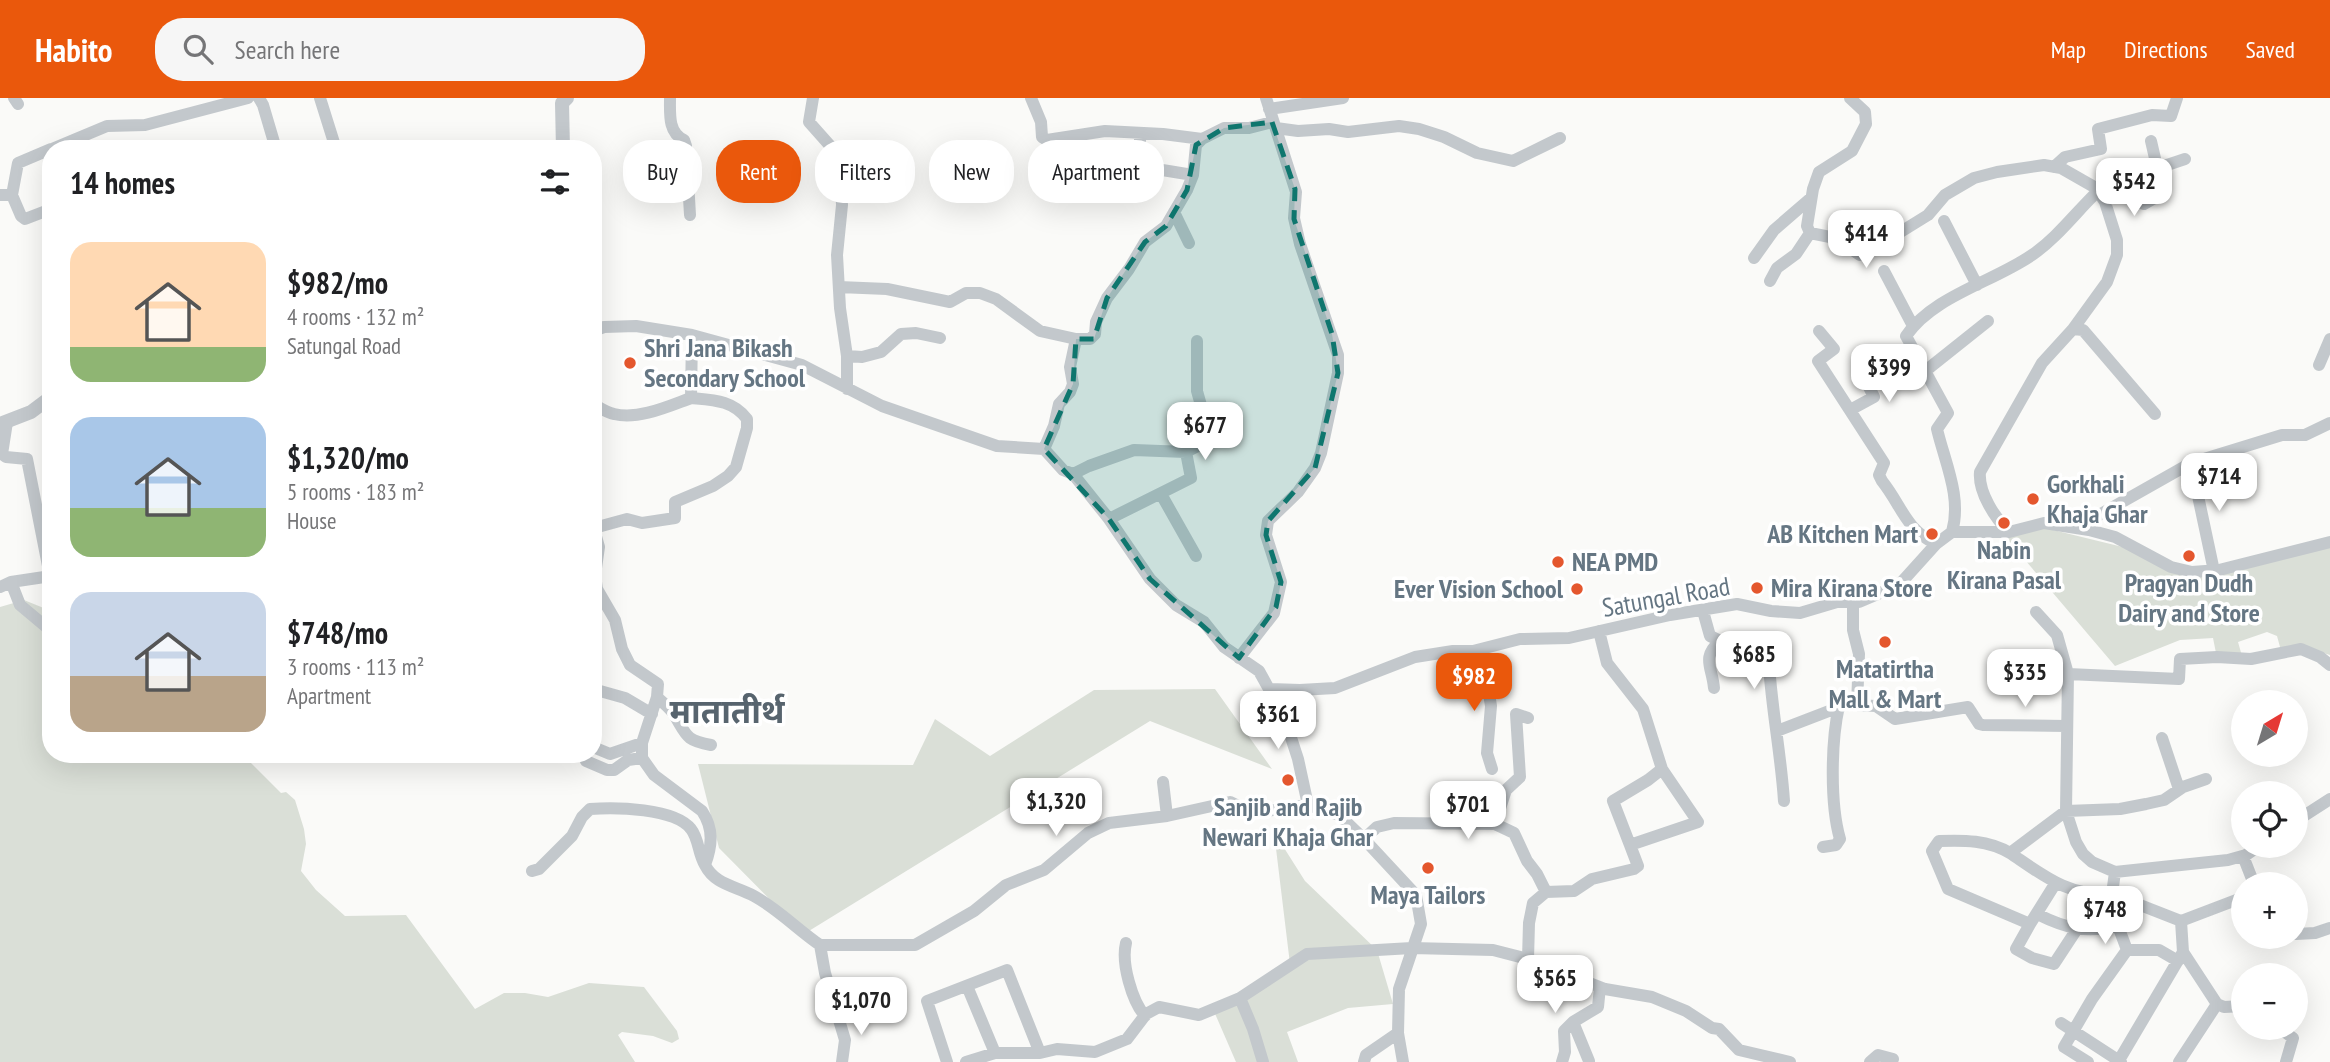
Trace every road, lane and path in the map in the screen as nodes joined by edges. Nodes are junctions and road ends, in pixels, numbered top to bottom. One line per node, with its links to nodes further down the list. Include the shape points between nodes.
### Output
1 (248, 98): 15 (street, via 145,125 107,126)
2 (259, 98): 16 (street)
3 (320, 98): 17 (street)
4 (567, 98): 18 (street, via 562,103)
5 (670, 98): 34 (street, via 672,129 686,146)
6 (813, 98): 42 (street, via 810,122 833,149 840,168)
7 (1031, 98): 12 (street, via 1044,139 1105,131)
8 (1343, 98): 11 (street)
9 (1850, 98): 31 (street, via 1865,112 1866,124 1852,151 1819,172)
10 (2177, 98): 23 (street, via 2171,116 2098,129 2101,149 2065,157)
11 (1271, 114): 13 (street, via 1298,131 1419,129 1477,153 1513,161); 14 (street, via 1249,128 1224,128); 90 (street, via 1296,192 1294,218 1300,244 1338,355 1338,373 1315,468 1268,521 1266,535 1281,582 1274,613)
12 (1141, 133): 14 (street); 19 (street)
13 (1560, 138)
14 (1202, 139): 26 (street, via 1196,145)
15 (73, 140)
16 (273, 140)
17 (333, 140)
18 (563, 140)
19 (1140, 140)
20 (2151, 141): 24 (street)
21 (42, 153): 28 (street, via 18,163)
22 (2185, 159): 24 (street)
23 (2054, 167): 29 (street, via 2083,179); 36 (street, via 1974,178 1945,195 1928,215 1860,255 1835,239)
24 (2157, 167): 27 (street)
25 (1164, 170): 26 (street)
26 (1194, 175): 33 (street)
27 (2131, 183): 29 (street); 30 (street, via 2141,203)
28 (6, 195): 32 (street, via 25,219)
29 (2101, 196): 41 (street, via 2033,255); 46 (street, via 2117,240 2117,255 2106,282)
30 (2156, 197)
31 (1811, 198): 36 (street); 38 (street, via 1774,230)
32 (42, 212)
33 (1174, 212): 37 (street); 50 (street, via 1166,226 1145,242 1107,298 1094,334 1090,339)
34 (690, 215)
35 (1944, 221): 41 (street)
36 (1810, 233): 40 (street)
37 (1189, 243)
38 (1754, 258)
39 (1884, 271): 44 (street)
40 (1770, 281)
41 (1977, 285): 44 (street)
42 (839, 287): 50 (street, via 887,289 950,302 966,293 980,293 1040,331); 53 (street)
43 (1988, 321): 55 (street)
44 (1913, 326): 55 (street, via 1906,336)
45 (602, 328): 48 (street, via 636,326)
46 (2073, 329): 62 (street, via 2083,330); 74 (street, via 2042,363 1980,472 1990,509)
47 (1819, 331): 61 (street, via 1834,349 1818,361)
48 (692, 335): 57 (street, via 802,365); 58 (street)
49 (940, 338): 53 (street, via 901,334 881,352)
50 (1076, 339): 65 (street, via 1070,367 1073,384 1059,404)
51 (2330, 340): 54 (street)
52 (1197, 341): 66 (street, via 1197,391 1206,442)
53 (847, 356): 57 (street)
54 (2319, 365)
55 (1924, 372): 73 (street, via 1948,413 1937,429 1955,496)
56 (1864, 377): 61 (street, via 1874,397)
57 (847, 389): 65 (street, via 881,406 997,446)
58 (691, 398): 60 (street, via 628,415); 71 (street, via 731,405 747,419 736,467 713,486 675,502 675,518 642,523 627,519)
59 (42, 404): 63 (street)
60 (602, 408)
61 (1850, 410): 77 (street, via 1884,463 1879,475 1909,524)
62 (2155, 414)
63 (3, 423): 75 (street, via 2,454 27,459)
64 (2330, 423): 67 (street, via 2305,435 2282,435)
65 (1044, 449): 68 (street)
66 (1186, 452): 68 (street, via 1134,450); 69 (street, via 1191,478)
67 (2191, 463): 72 (street, via 2092,519); 79 (street)
68 (1073, 474): 70 (street)
69 (1161, 494): 70 (street); 78 (street)
70 (1109, 519): 90 (street, via 1150,579 1176,605 1204,622)
71 (602, 525)
72 (2089, 530): 74 (street, via 2044,523); 79 (street, via 2115,537 2171,567)
73 (1952, 532): 74 (street); 77 (street, Satungal Road)
74 (2009, 532)
75 (42, 535)
76 (2330, 542): 79 (street)
77 (1936, 544): 83 (street, Satungal Road, via 1899,585)
78 (1196, 556)
79 (2214, 571)
80 (42, 577): 81 (street)
81 (6, 584): 86 (street, via 20,605)
82 (602, 598): 96 (street, via 615,620 627,659 658,684)
83 (1853, 602): 84 (street, Satungal Road, via 1800,613 1737,604); 97 (street, via 1859,653)
84 (1703, 611): 87 (street, Satungal Road); 88 (street, via 1710,636)
85 (2036, 612): 92 (street, via 2057,635)
86 (42, 623)
87 (1599, 631): 89 (street, Satungal Road, via 1569,638 1520,639); 110 (street, via 1607,663 1643,709)
88 (1720, 641): 93 (street, via 1708,656); 102 (street, via 1769,665)
89 (1482, 649): 94 (street, Satungal Road, via 1415,657 1335,688); 109 (street, via 1491,706 1487,753)
90 (1239, 658): 94 (street, via 1259,671)
91 (2330, 665): 92 (street, via 2301,649 2251,660 2180,659 2179,679)
92 (2068, 674): 101 (street)
93 (1714, 688)
94 (1270, 689): 116 (street, via 1284,716)
95 (602, 692): 99 (street, via 625,698)
96 (657, 696): 99 (street); 105 (street, via 691,741)
97 (1857, 705): 98 (street); 101 (street, via 1876,706 1895,719 1968,707 1983,725)
98 (1839, 706): 102 (street); 123 (street, via 1834,764 1840,839 1836,845)
99 (652, 714): 104 (street)
100 (1528, 718): 120 (street, via 1516,714 1520,777 1506,789)
101 (2066, 726): 117 (street)
102 (1777, 731): 115 (street)
103 (2162, 738): 113 (street)
104 (642, 743): 106 (street, via 610,754); 107 (street)
105 (711, 745)
106 (602, 751)
107 (642, 758): 108 (street, via 628,760 614,770); 126 (street, via 654,775 707,819 711,848)
108 (591, 763)
109 (1492, 769)
110 (1662, 769): 122 (street, via 1613,801); 122 (street, via 1698,822)
111 (2206, 779): 113 (street)
112 (1163, 782): 119 (street)
113 (2179, 789): 117 (street, via 2164,800 2146,804)
114 (2330, 799): 118 (street)
115 (1784, 801)
116 (1308, 805): 119 (street, via 1253,813 1230,802); 121 (street, via 1339,815)
117 (2066, 811): 124 (street); 128 (street, via 2083,854)
118 (2308, 813)
119 (1167, 816): 139 (street, via 1110,823 1088,833 1044,870 1006,885 974,911 915,945)
120 (1495, 824): 121 (street, via 1394,823 1377,827); 130 (street, via 1514,834)
121 (1364, 839): 140 (street, via 1416,895 1421,924)
122 (1630, 845): 130 (street, via 1638,866 1634,869 1592,879 1574,891)
123 (1823, 847)
124 (2010, 853): 129 (street); 133 (street, via 1969,840 1939,841 1933,851 1948,889)
125 (2236, 858): 128 (street)
126 (705, 865): 127 (street, via 694,834 681,821 605,807 590,809 572,836); 139 (street, via 710,874 755,897)
127 (532, 871)
128 (2115, 872): 131 (street)
129 (2055, 884): 131 (street, via 2093,896); 133 (street)
130 (1546, 892): 143 (street, via 1533,903 1530,914)
131 (2112, 894): 134 (street)
132 (2231, 902): 134 (street)
133 (2034, 919): 136 (street); 136 (street, via 2016,949 2054,964)
134 (2181, 921): 142 (street)
135 (2330, 928): 137 (street)
136 (2077, 929): 141 (street, via 2118,926)
137 (2308, 933)
138 (1125, 943): 149 (street, via 1126,971 1137,1007)
139 (820, 945): 159 (street, via 845,1040)
140 (1412, 948): 143 (street, via 1493,950); 146 (street, via 1307,954); 153 (street, via 1399,989)
141 (2127, 950): 142 (street, via 2159,950); 152 (street)
142 (2180, 956): 147 (street); 169 (street)
143 (1528, 959): 145 (street)
144 (967, 986): 155 (street, via 1007,970); 156 (street); 160 (street, via 927,1001)
145 (1600, 987): 150 (street, via 1598,1007); 166 (street, via 1653,997 1719,1029 1739,1050)
146 (1240, 998): 149 (street, via 1199,1015 1159,1007); 162 (street)
147 (2217, 1004): 148 (street); 170 (street)
148 (2231, 1007)
149 (1145, 1016): 155 (street, via 1127,1039 1116,1045 1095,1052)
150 (1573, 1022): 158 (street); 165 (street, via 1564,1031)
151 (2061, 1023): 152 (street)
152 (2075, 1031): 168 (street, via 2064,1047); 169 (street)
153 (1398, 1033): 163 (street, via 1366,1055); 164 (street)
154 (2292, 1040): 171 (street)
155 (1040, 1052): 156 (street)
156 (995, 1053): 161 (street)
157 (1893, 1059): 167 (street, via 1878,1055)
158 (1589, 1061)
159 (842, 1062)
160 (947, 1062)
161 (966, 1062)
162 (1263, 1062)
163 (1364, 1062)
164 (1404, 1062)
165 (1562, 1062)
166 (1790, 1062)
167 (1870, 1062)
168 (2088, 1062)
169 (2119, 1062)
170 (2179, 1062)
171 (2286, 1062)

